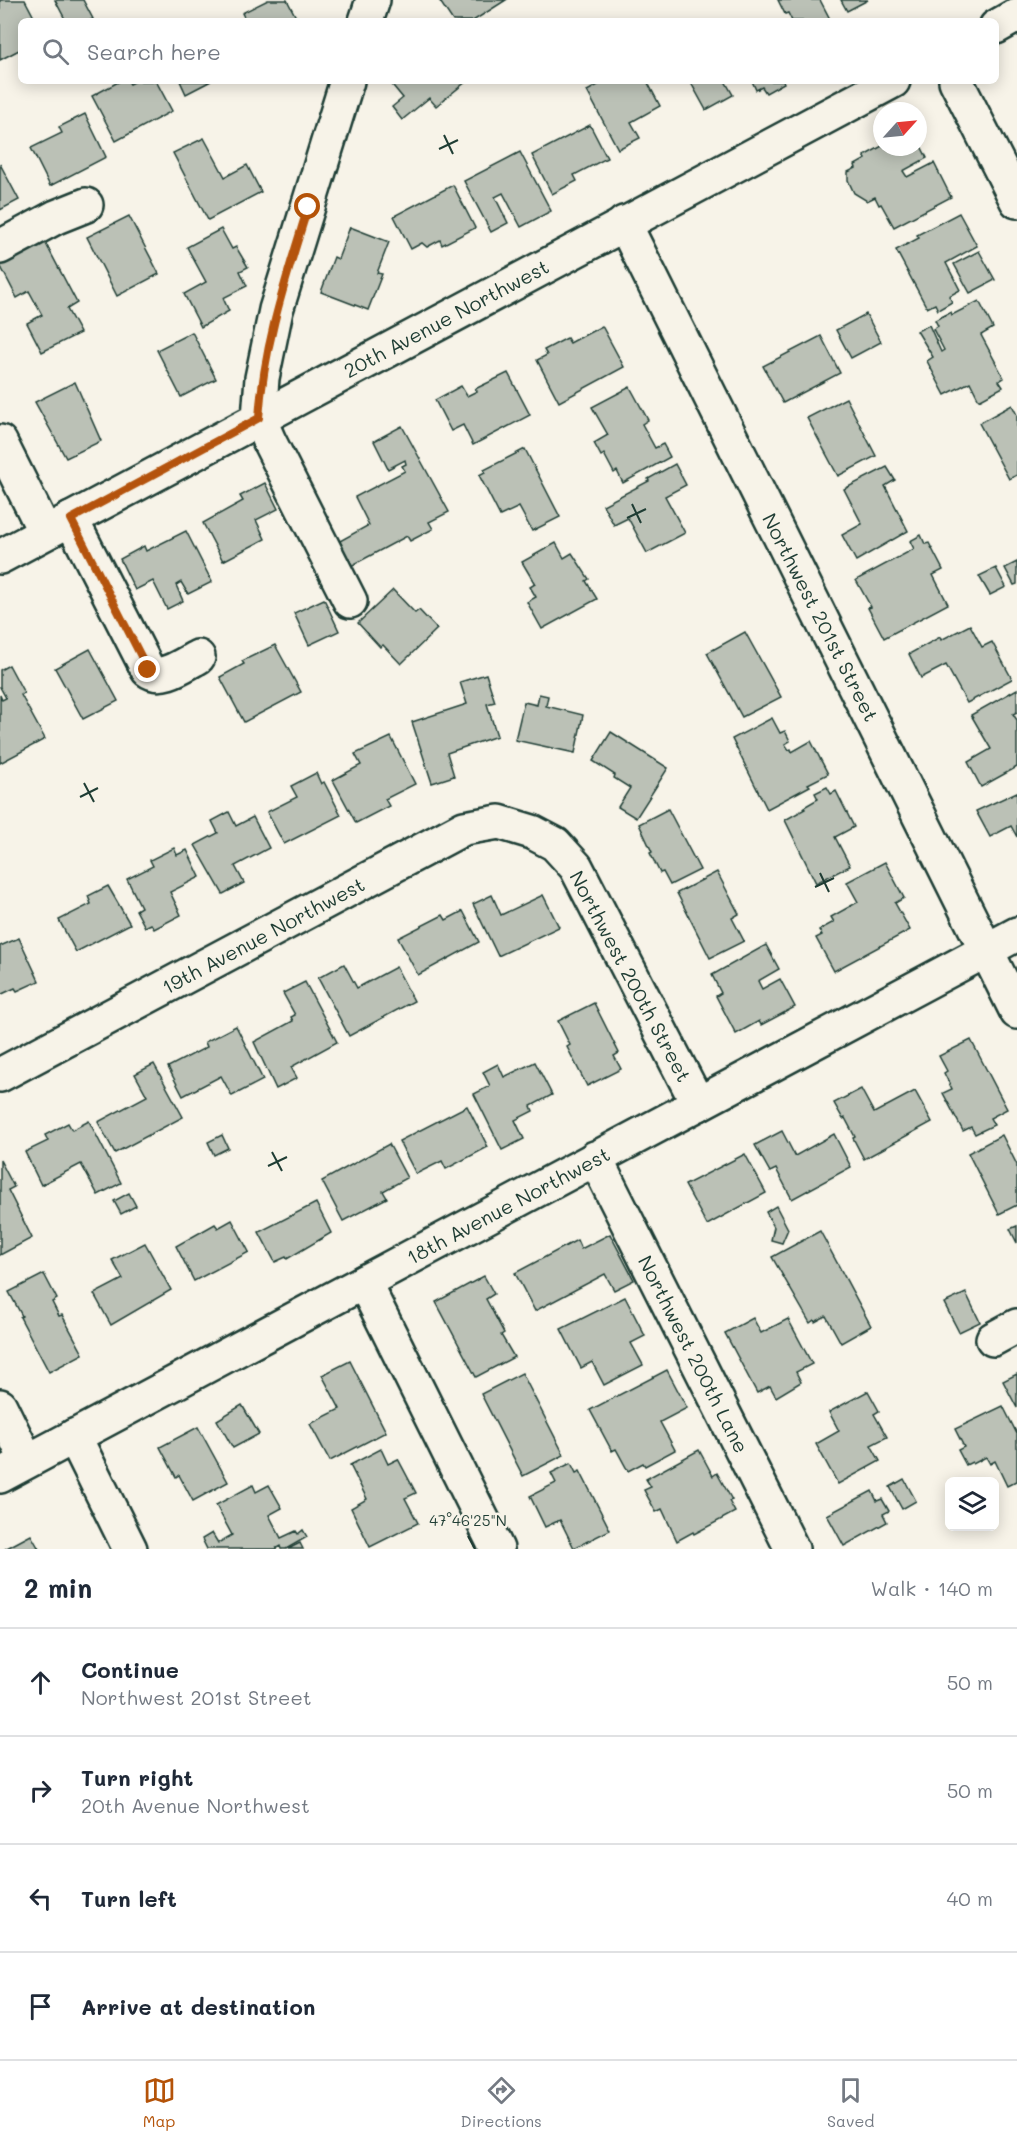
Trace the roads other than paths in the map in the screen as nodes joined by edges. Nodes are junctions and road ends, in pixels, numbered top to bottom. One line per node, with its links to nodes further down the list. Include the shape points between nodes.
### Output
1 (373, 0): 3 (street)
2 (1017, 15): 4 (street)
3 (367, 18)
4 (999, 25)
5 (346, 84): 12 (street, via 276,310 262,378)
6 (887, 84): 10 (street, 20th Avenue Northwest)
7 (958, 84): 8 (street)
8 (1017, 201)
9 (86, 205): 11 (street)
10 (624, 223): 12 (street, 20th Avenue Northwest); 20 (street, Northwest 201st Street)
11 (0, 247)
12 (259, 418): 14 (street, 20th Avenue Northwest); 16 (street)
13 (0, 442): 14 (street)
14 (58, 526): 15 (street, 20th Avenue Northwest); 17 (street, via 148,670 161,675)
15 (0, 557)
16 (350, 602)
17 (198, 657)
18 (532, 831): 22 (street, 19th Avenue Northwest, via 499,822 464,828); 23 (street, Northwest 200th Street, via 555,844 576,867)
19 (1017, 934): 20 (street, 18th Avenue Northwest)
20 (987, 950): 21 (street, Northwest 201st Street); 23 (street, 18th Avenue Northwest)
21 (1017, 1012)
22 (0, 1075)
23 (698, 1104): 24 (street, 18th Avenue Northwest)
24 (595, 1158): 25 (street, 18th Avenue Northwest); 31 (street, Northwest 200th Lane)
25 (364, 1282): 27 (street, 18th Avenue Northwest); 30 (street)
26 (0, 1406): 28 (street)
27 (74, 1436): 28 (street, 18th Avenue Northwest); 29 (street)
28 (13, 1469)
29 (130, 1549)
30 (497, 1549)
31 (792, 1549)

